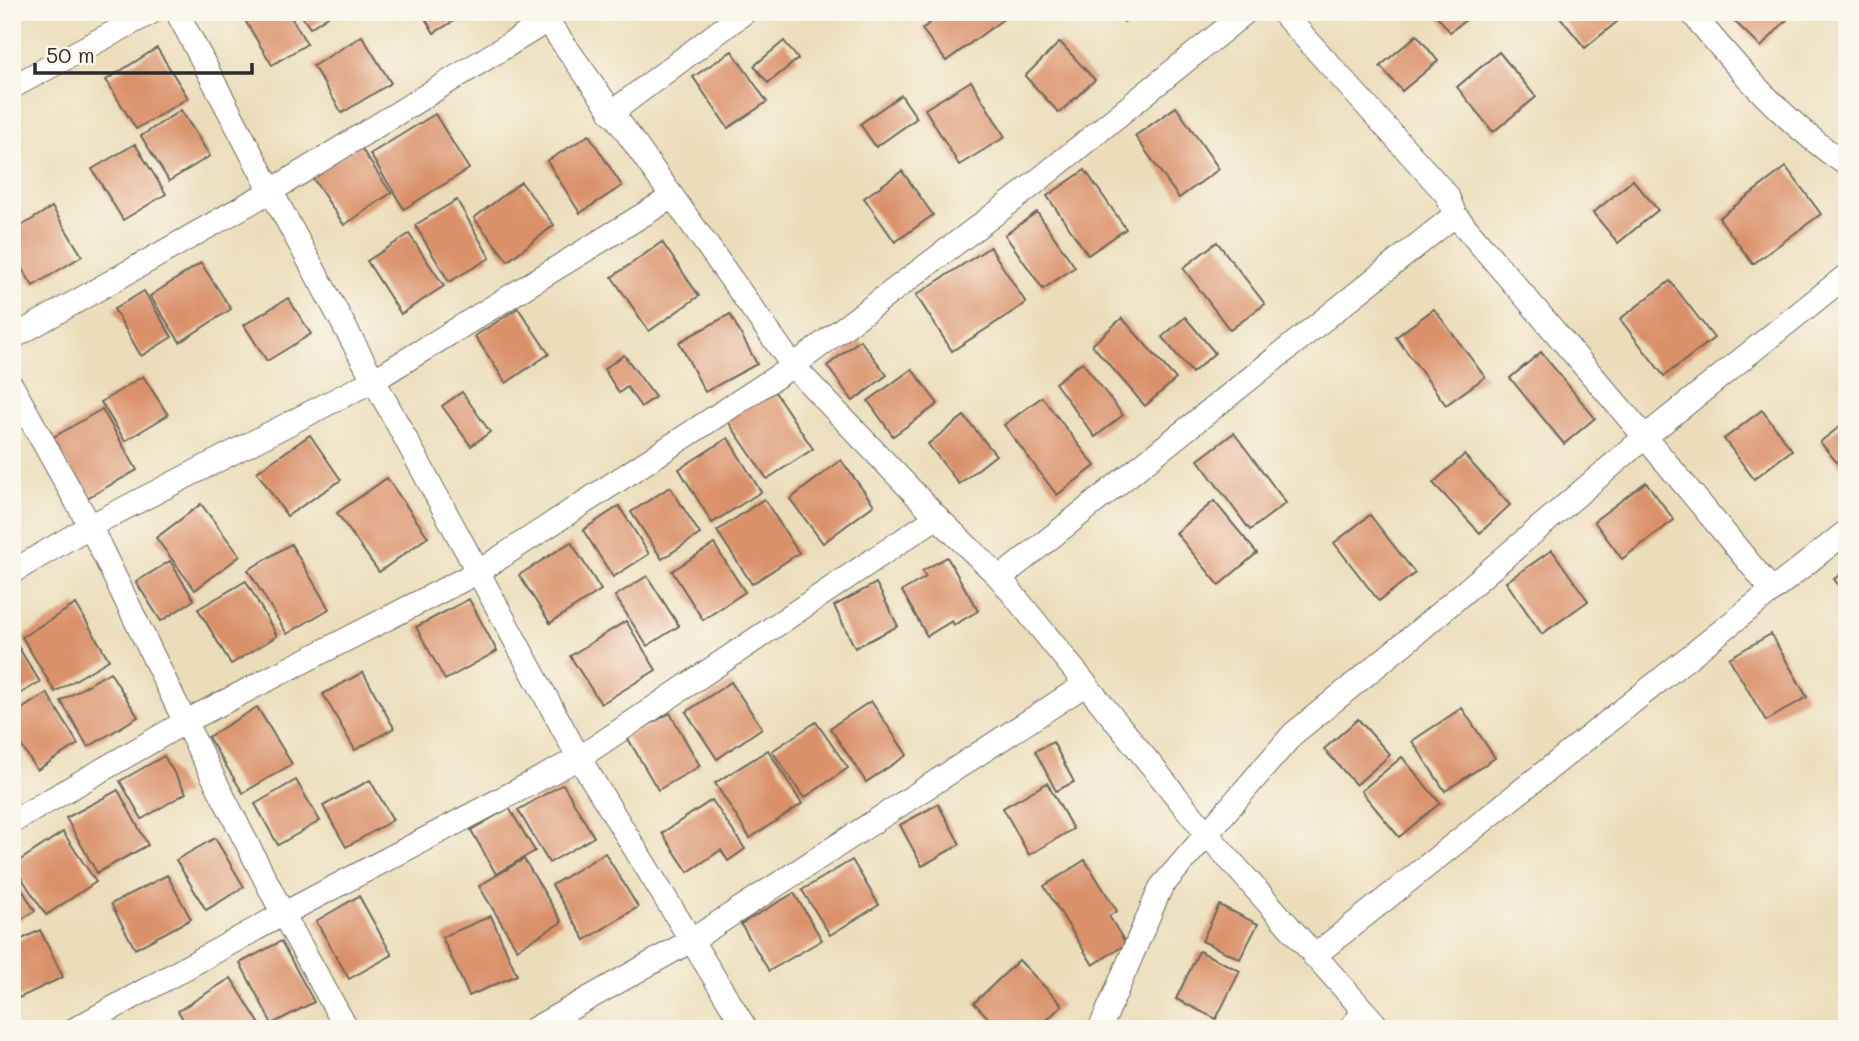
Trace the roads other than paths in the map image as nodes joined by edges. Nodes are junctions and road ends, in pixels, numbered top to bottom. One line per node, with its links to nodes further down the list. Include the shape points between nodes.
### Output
1 (152, 12): 8 (street)
2 (177, 12): 11 (street)
3 (745, 12): 9 (street)
4 (1246, 12): 16 (street, via 1020,195)
5 (1282, 12): 13 (street, via 1447,195)
6 (1690, 12): 10 (street, via 1746,78 1824,150)
7 (544, 17): 9 (street); 11 (street)
8 (12, 87)
9 (611, 113): 12 (street)
10 (1847, 165)
11 (271, 191): 15 (street); 17 (street)
12 (673, 197): 16 (street); 17 (street)
13 (1455, 215): 19 (street); 25 (street)
14 (1847, 275): 19 (street)
15 (12, 338)
16 (793, 366): 20 (street); 24 (street)
17 (374, 380): 21 (street); 24 (street)
18 (12, 386): 21 (street)
19 (1645, 437): 26 (street); 31 (street, via 1293,734)
20 (937, 517): 25 (street); 29 (street)
21 (90, 526): 23 (street); 28 (street)
22 (1847, 531): 26 (street)
23 (12, 572)
24 (478, 572): 28 (street); 29 (street)
25 (1000, 578): 27 (street)
26 (1771, 589): 34 (street)
27 (1086, 684): 31 (street); 33 (street)
28 (185, 722): 30 (street); 32 (street)
29 (579, 758): 32 (street); 33 (street)
30 (12, 822)
31 (1206, 833): 34 (street); 40 (street, via 1161,887)
32 (283, 914): 36 (street); 37 (street)
33 (692, 940): 38 (street); 39 (street)
34 (1314, 956): 35 (street)
35 (1357, 1020): 41 (street)
36 (75, 1029)
37 (347, 1029)
38 (534, 1029)
39 (746, 1029)
40 (1100, 1029)
41 (1381, 1029)

